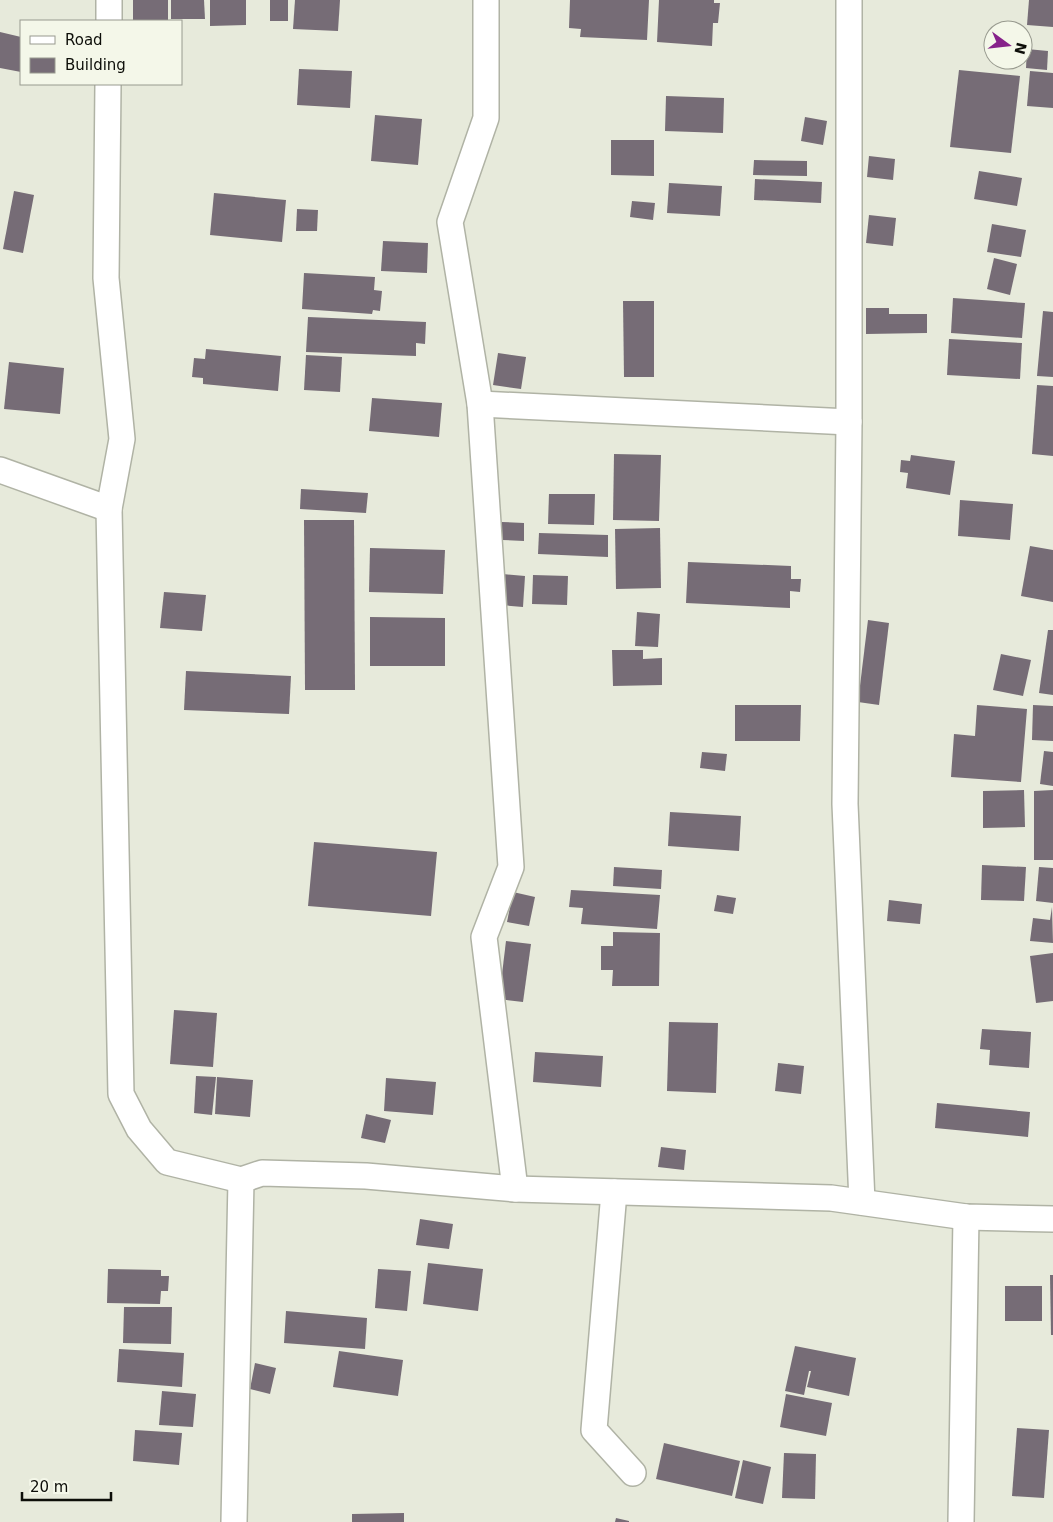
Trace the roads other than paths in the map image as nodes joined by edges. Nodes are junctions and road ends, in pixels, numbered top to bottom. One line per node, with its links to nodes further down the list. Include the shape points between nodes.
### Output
1 (109, 0): 4 (street)
2 (486, 0): 6 (street, via 486,118 450,222)
3 (849, 0): 7 (street)
4 (109, 20)
5 (108, 85): 9 (street, via 106,278 122,439)
6 (480, 404): 7 (street); 11 (street, via 511,867 484,937)
7 (849, 422): 13 (street, via 845,804)
8 (0, 470): 9 (street)
9 (109, 509): 10 (street, via 120,1094 139,1129 167,1162)
10 (241, 1180): 11 (street, via 262,1173 357,1176); 17 (street)
11 (516, 1189): 12 (street)
12 (614, 1192): 13 (street, via 831,1198); 16 (street, via 594,1430)
13 (862, 1202): 14 (street)
14 (966, 1217): 15 (street); 18 (street)
15 (1053, 1219)
16 (633, 1473)
17 (234, 1522)
18 (961, 1522)

